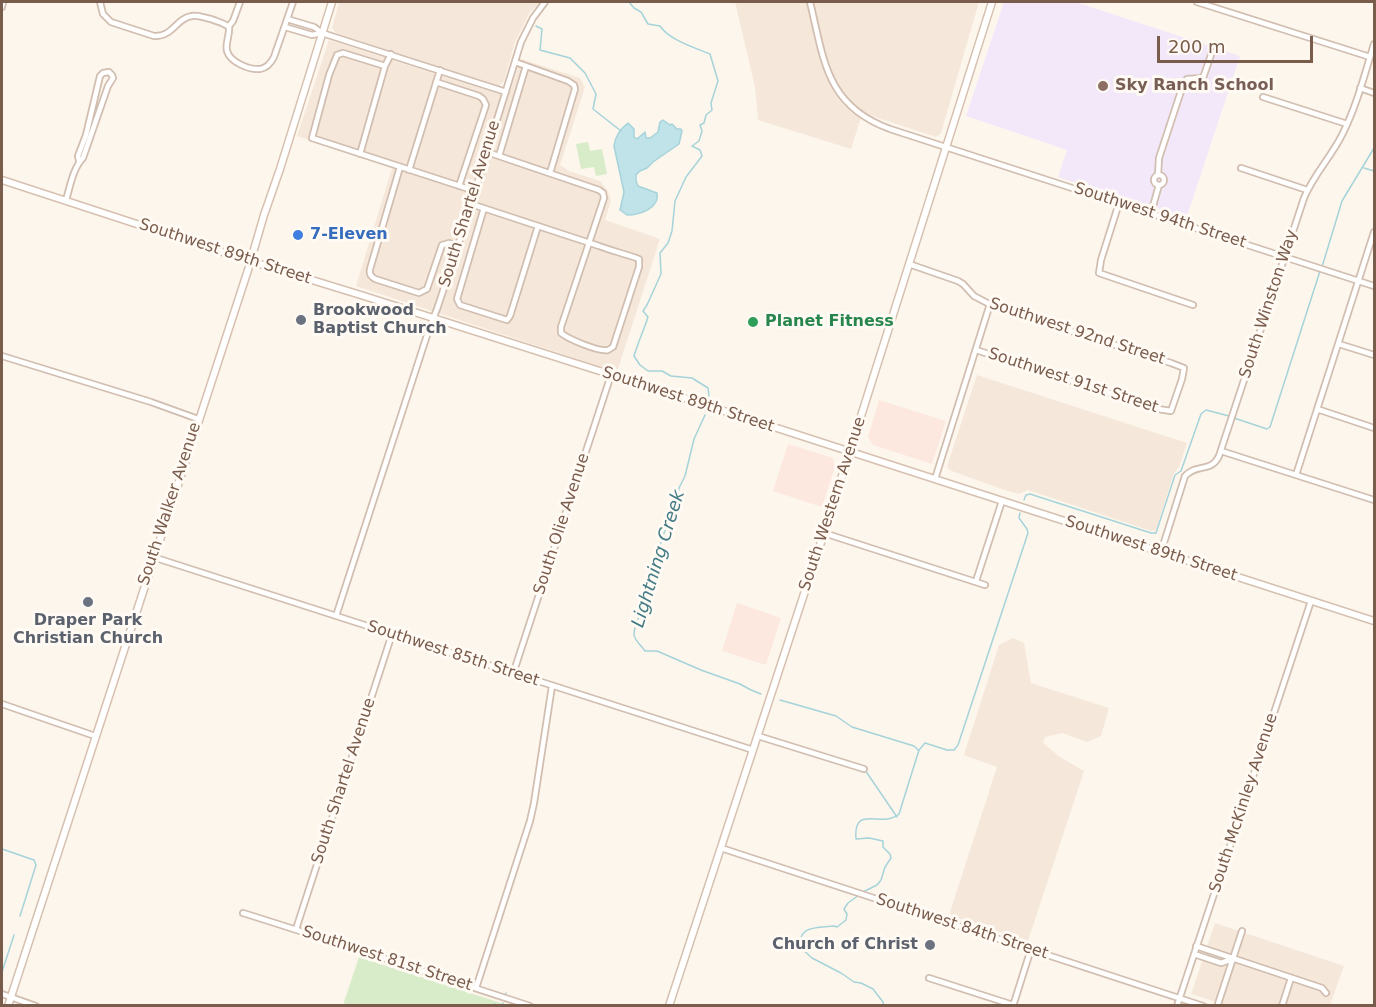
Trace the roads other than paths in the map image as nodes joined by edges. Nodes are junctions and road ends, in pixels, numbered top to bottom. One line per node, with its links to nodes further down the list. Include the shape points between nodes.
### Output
1 (3, 2): 10 (street)
2 (100, 2): 12 (street, via 103,14 111,22 154,36 166,34 192,16)
3 (240, 2): 12 (street, via 234,21)
4 (292, 2): 11 (street)
5 (332, 2): 14 (main road, South Walker Avenue)
6 (545, 2): 19 (street, South Shartel Avenue, via 526,29)
7 (810, 2): 30 (street, Southwest 94th Street, via 828,72 848,104 880,125)
8 (992, 2): 30 (main road, South Western Avenue)
9 (1197, 2): 18 (street)
10 (2, 7)
11 (287, 19): 13 (street); 14 (street)
12 (228, 26): 13 (street, via 227,51 232,60 258,69 271,63)
13 (285, 27): 14 (street, via 312,35)
14 (322, 33): 17 (street); 52 (main road, South Walker Avenue)
15 (1374, 44): 18 (street, South Winston Way)
16 (1212, 52): 46 (street, via 1203,78 1187,79 1183,85 1159,158 1158,175 1163,182)
17 (391, 54): 20 (street); 22 (street)
18 (1370, 57): 24 (street, South Winston Way)
19 (515, 62): 21 (street); 25 (street, South Shartel Avenue)
20 (385, 66): 32 (street); 32 (street, via 343,53 336,56 329,75 312,138)
21 (526, 66): 33 (street); 37 (street, via 568,81 575,89)
22 (440, 70): 23 (street); 25 (street)
23 (436, 82): 36 (street); 39 (street, via 479,96 486,105)
24 (1360, 88): 26 (street); 28 (street, South Winston Way)
25 (506, 92): 31 (street, South Shartel Avenue)
26 (1374, 93)
27 (1263, 97): 28 (street)
28 (1347, 124): 40 (street, South Winston Way)
29 (88, 135): 29 (street, via 112,78 109,72 100,76); 42 (street)
30 (946, 147): 43 (street, Southwest 94th Street); 53 (main road, South Western Avenue)
31 (487, 152): 33 (street); 41 (street, South Shartel Avenue)
32 (360, 154): 34 (street)
33 (500, 156): 37 (street)
34 (400, 167): 36 (street); 50 (street, via 371,277 419,293 427,289 442,245)
35 (1241, 168): 40 (street)
36 (409, 170): 39 (street)
37 (550, 173): 49 (street, via 603,193)
38 (2, 180): 42 (main road, Southwest 89th Street)
39 (459, 186): 41 (street)
40 (1307, 190): 51 (street, South Winston Way)
41 (475, 191): 44 (street, South Shartel Avenue)
42 (66, 200): 52 (main road, Southwest 89th Street)
43 (1119, 203): 46 (street, Southwest 94th Street); 57 (street, via 1099,273)
44 (471, 204): 45 (street); 50 (street, South Shartel Avenue)
45 (484, 208): 47 (street); 47 (street, via 457,299 460,305 507,320)
46 (1151, 213): 51 (street, Southwest 94th Street)
47 (538, 226): 49 (street)
48 (1374, 232): 54 (street)
49 (589, 243): 49 (street, via 639,259 609,350 571,340 561,333)
50 (458, 246): 58 (street, South Shartel Avenue)
51 (1285, 256): 54 (street, Southwest 94th Street); 69 (street, South Winston Way)
52 (250, 261): 58 (main road, Southwest 89th Street); 66 (main road, South Walker Avenue)
53 (909, 264): 56 (street, Southwest 92nd Street, via 958,281); 68 (main road, South Western Avenue)
54 (1359, 281): 55 (street, Southwest 94th Street); 59 (street)
55 (1374, 286)
56 (990, 304): 60 (street); 65 (street, Southwest 92nd Street, via 1184,368)
57 (1193, 305)
58 (434, 318): 63 (main road, Southwest 89th Street); 80 (street, South Shartel Avenue)
59 (1339, 344): 62 (street); 64 (street)
60 (976, 350): 65 (street, Southwest 91st Street); 71 (street)
61 (2, 356): 66 (street)
62 (1374, 356)
63 (611, 375): 68 (main road, Southwest 89th Street); 83 (street, South Olie Avenue)
64 (1317, 409): 67 (street); 70 (street)
65 (1171, 411)
66 (198, 418): 76 (main road, South Walker Avenue)
67 (1374, 428)
68 (850, 451): 71 (main road, Southwest 89th Street); 74 (main road, South Western Avenue)
69 (1221, 451): 70 (street); 75 (street, via 1213,465 1194,469 1185,476)
70 (1296, 475): 72 (street)
71 (935, 479): 73 (main road, Southwest 89th Street)
72 (1374, 500)
73 (1002, 501): 75 (main road, Southwest 89th Street); 77 (street)
74 (824, 533): 77 (street); 87 (main road, South Western Avenue)
75 (1161, 552): 79 (main road, Southwest 89th Street)
76 (153, 557): 80 (street, Southwest 85th Street); 86 (main road, South Walker Avenue)
77 (976, 581): 78 (street)
78 (985, 585)
79 (1311, 601): 81 (main road, Southwest 89th Street); 94 (street, South McKinley Avenue)
80 (336, 616): 82 (street, Southwest 85th Street)
81 (1374, 621)
82 (392, 634): 83 (street, Southwest 85th Street); 92 (street, South Shartel Avenue)
83 (513, 674): 84 (street, Southwest 85th Street)
84 (552, 686): 88 (street, Southwest 85th Street); 100 (street, via 530,821)
85 (2, 704): 86 (street)
86 (95, 736): 103 (main road, South Walker Avenue)
87 (758, 736): 88 (main road, South Western Avenue); 89 (street)
88 (753, 750): 90 (main road, South Western Avenue)
89 (864, 769)
90 (721, 848): 95 (street, Southwest 84th Street); 109 (main road, South Western Avenue)
91 (243, 913): 92 (street, Southwest 81st Street)
92 (296, 929): 100 (street, Southwest 81st Street)
93 (1242, 931): 97 (street)
94 (1196, 946): 96 (street, South McKinley Avenue); 97 (street)
95 (1031, 950): 104 (street, Southwest 84th Street); 110 (street)
96 (1194, 954): 97 (street, via 1221,963); 104 (street, South McKinley Avenue)
97 (1233, 959): 99 (street); 105 (street)
98 (929, 978): 110 (street)
99 (1291, 978): 101 (street, via 1322,988); 113 (street)
100 (476, 988): 108 (street, Southwest 81st Street)
101 (1326, 993)
102 (2, 994): 103 (street)
103 (10, 997): 106 (main road, South Walker Avenue); 107 (street)
104 (1180, 998): 111 (street, South McKinley Avenue); 112 (street, Southwest 84th Street)
105 (1218, 1004)
106 (7, 1005)
107 (36, 1005)
108 (530, 1005)
109 (669, 1005)
110 (1013, 1005)
111 (1177, 1005)
112 (1203, 1005)
113 (1282, 1005)

